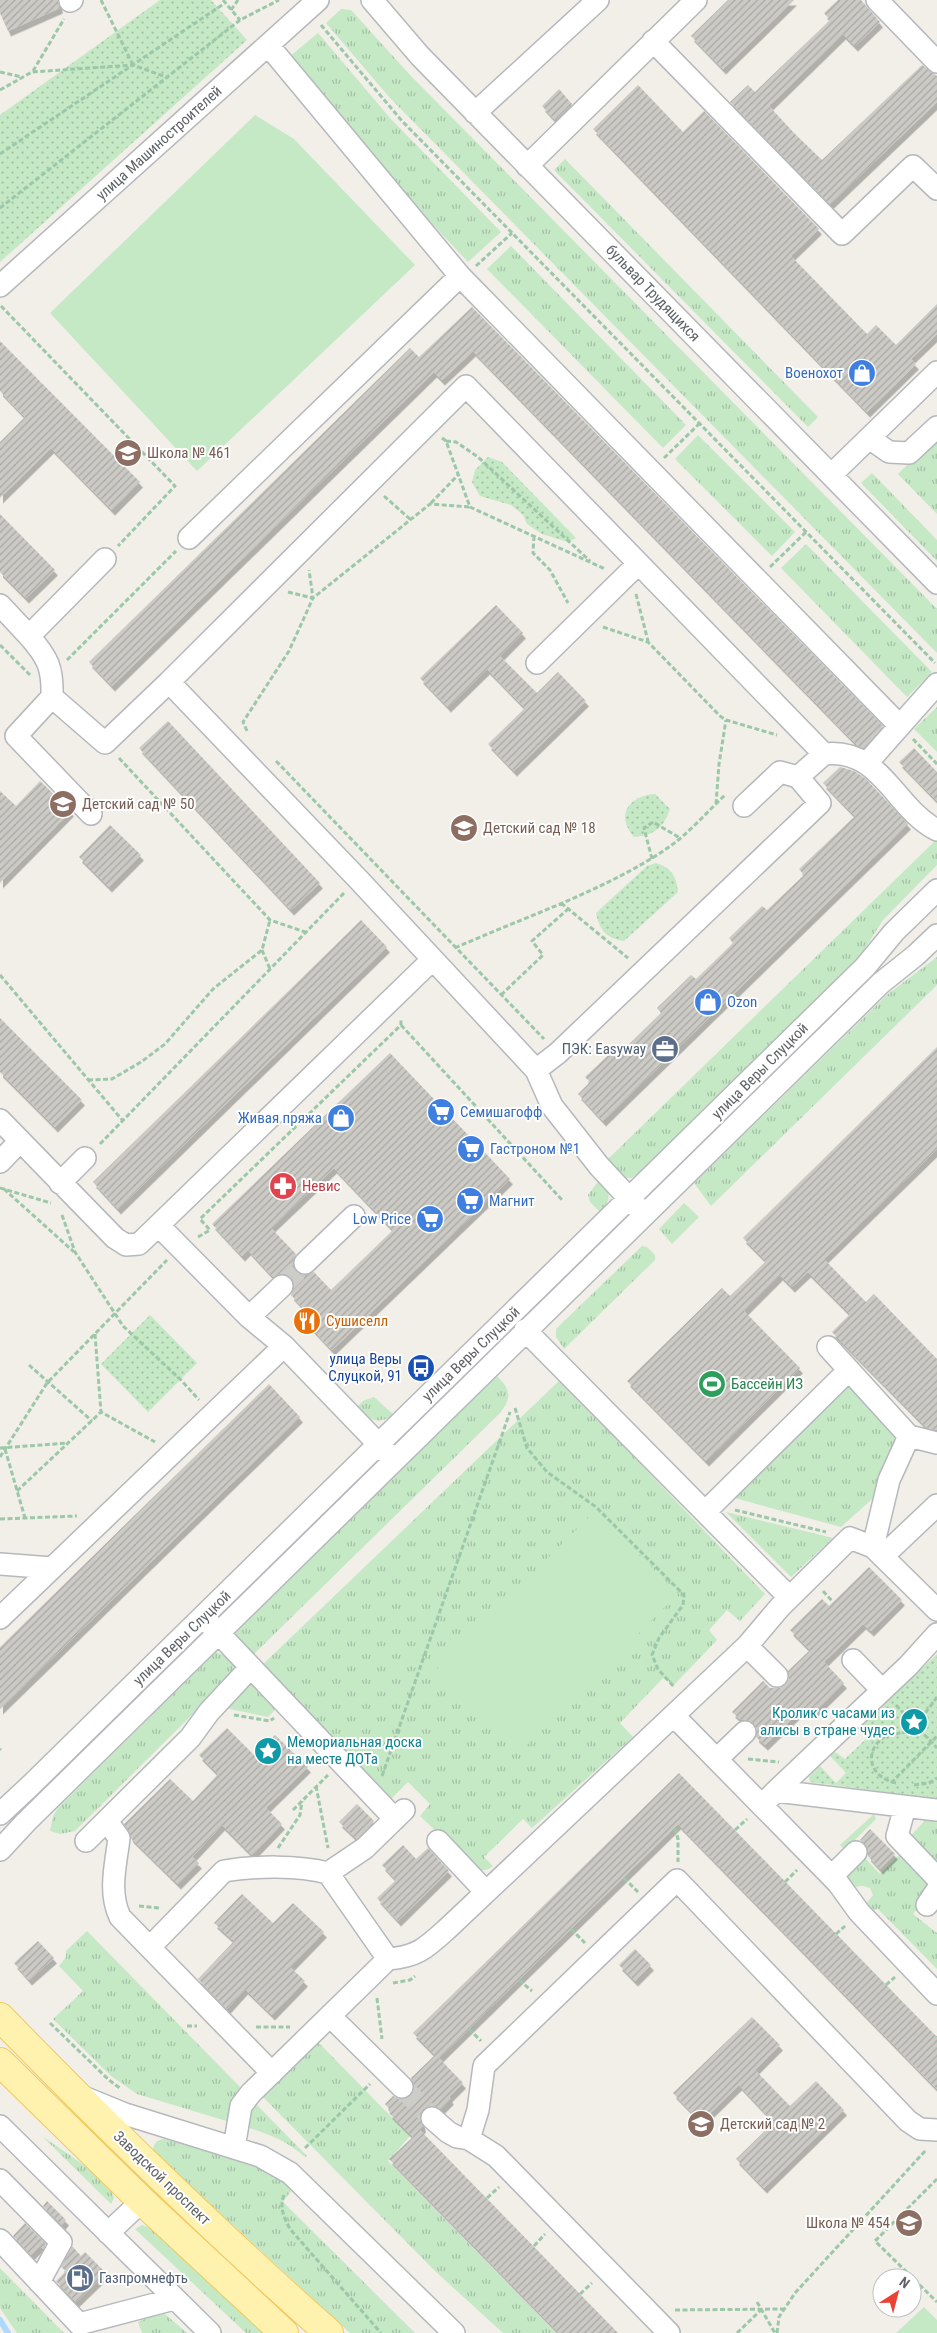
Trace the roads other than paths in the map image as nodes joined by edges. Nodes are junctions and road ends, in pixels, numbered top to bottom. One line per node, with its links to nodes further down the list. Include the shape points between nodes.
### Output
1 (318, 0): 7 (street, улица Машиностроителей)
2 (372, 0): 9 (street, бульвар Трудящихся, via 420,56)
3 (598, 0): 9 (street)
4 (696, 0): 6 (street)
5 (877, 0): 8 (street)
6 (653, 41): 10 (street); 11 (street, via 842,234 913,166)
7 (268, 45): 12 (street); 13 (street, улица Машиностроителей)
8 (937, 62)
9 (476, 113): 10 (street, бульвар Трудящихся)
10 (527, 166): 17 (street, бульвар Трудящихся)
11 (937, 189)
12 (462, 277): 18 (street); 28 (street)
13 (1, 296)
14 (937, 372): 16 (street)
15 (937, 426): 16 (street, via 910,453 889,452)
16 (869, 438): 17 (street)
17 (831, 475): 21 (street, бульвар Трудящихся)
18 (189, 538)
19 (105, 559): 23 (street)
20 (631, 571): 24 (street); 25 (street, via 466,386); 29 (street)
21 (937, 583)
22 (0, 605): 23 (street)
23 (29, 636): 27 (street, via 45,654 53,674)
24 (537, 663)
25 (169, 682): 27 (street, via 105,743); 37 (street)
26 (937, 684): 28 (street)
27 (52, 697): 33 (street, via 16,736)
28 (900, 726): 30 (street)
29 (824, 754): 30 (street, via 854,755); 31 (street)
30 (867, 763): 34 (street, via 924,823)
31 (798, 777): 32 (street, via 780,772); 38 (street, via 820,804 558,1053)
32 (750, 800)
33 (91, 814)
34 (937, 830)
35 (937, 890): 44 (street, улица Веры Слуцкой)
36 (937, 935): 44 (street, улица Веры Слуцкой)
37 (432, 960): 38 (street); 46 (street)
38 (536, 1070): 44 (street, via 552,1106)
39 (0, 1120): 40 (street)
40 (20, 1141): 42 (street); 43 (street)
41 (85, 1158): 43 (street)
42 (0, 1162)
43 (58, 1181): 46 (street, via 126,1246 139,1244)
44 (637, 1207): 50 (street, улица Веры Слуцкой); 56 (street, улица Веры Слуцкой)
45 (354, 1216): 47 (street)
46 (159, 1226): 49 (street)
47 (305, 1263)
48 (282, 1286): 49 (street)
49 (249, 1317): 51 (street)
50 (525, 1330): 56 (street, улица Веры Слуцкой); 58 (street)
51 (284, 1346): 56 (street); 61 (street)
52 (828, 1347): 53 (street)
53 (848, 1370): 54 (street); 58 (street)
54 (910, 1436): 55 (street); 59 (street, via 889,1480)
55 (937, 1443)
56 (386, 1452): 64 (street, улица Веры Слуцкой); 66 (street, улица Веры Слуцкой)
57 (937, 1505): 59 (street)
58 (709, 1508): 62 (street)
59 (878, 1551): 62 (street, via 850,1538); 63 (street)
60 (0, 1564): 61 (street)
61 (52, 1568): 65 (street)
62 (789, 1597): 68 (street)
63 (937, 1610)
64 (203, 1617): 66 (street); 79 (street, улица Веры Слуцкой)
65 (0, 1618)
66 (218, 1632): 70 (street); 83 (street, улица Веры Слуцкой)
67 (937, 1634): 72 (street)
68 (747, 1646): 71 (street); 73 (street)
69 (853, 1660): 72 (street)
70 (251, 1668): 80 (street, via 209,1712 190,1738); 85 (street, via 374,1798 400,1815 359,1853)
71 (778, 1676)
72 (882, 1690): 76 (street)
73 (681, 1709): 75 (street); 88 (street)
74 (745, 1732): 75 (street)
75 (717, 1759): 76 (street)
76 (769, 1798): 77 (street); 86 (street)
77 (904, 1807): 78 (street); 87 (street, via 897,1836)
78 (937, 1810)
79 (0, 1814)
80 (107, 1821): 81 (street); 89 (street, via 119,1838 113,1904 120,1916)
81 (86, 1841)
82 (438, 1841): 88 (street)
83 (0, 1850)
84 (856, 1852): 86 (street)
85 (328, 1873): 89 (street, via 310,1869 224,1871); 90 (street)
86 (832, 1876): 91 (street, via 859,1912)
87 (937, 1878)
88 (486, 1892): 90 (street, via 420,1952)
89 (150, 1947): 95 (street)
90 (381, 1966): 92 (street)
91 (937, 1994)
92 (330, 2016): 95 (street); 96 (street)
93 (0, 2017): 97 (main road, Заводской проспект)
94 (0, 2062): 104 (main road, Заводской проспект)
95 (272, 2073): 102 (street, via 242,2106)
96 (402, 2087)
97 (74, 2094): 102 (street, via 125,2114); 111 (main road, Заводской проспект)
98 (432, 2118): 101 (street, via 448,2132)
99 (0, 2126): 105 (street)
100 (936, 2130): 101 (street, via 920,2129 908,2120 677,1880 484,2066 478,2110)
101 (469, 2140): 113 (street, via 496,2156)
102 (234, 2148): 112 (street, via 260,2156 295,2178)
103 (0, 2180): 107 (street, via 61,2242)
104 (142, 2201): 105 (street); 110 (main road, Заводской проспект)
105 (108, 2233): 108 (street)
106 (0, 2240): 107 (street)
107 (39, 2282): 108 (street, via 78,2324)
108 (174, 2299): 109 (street)
109 (210, 2333)
110 (284, 2333)
111 (329, 2333)
112 (454, 2333)
113 (669, 2333)

